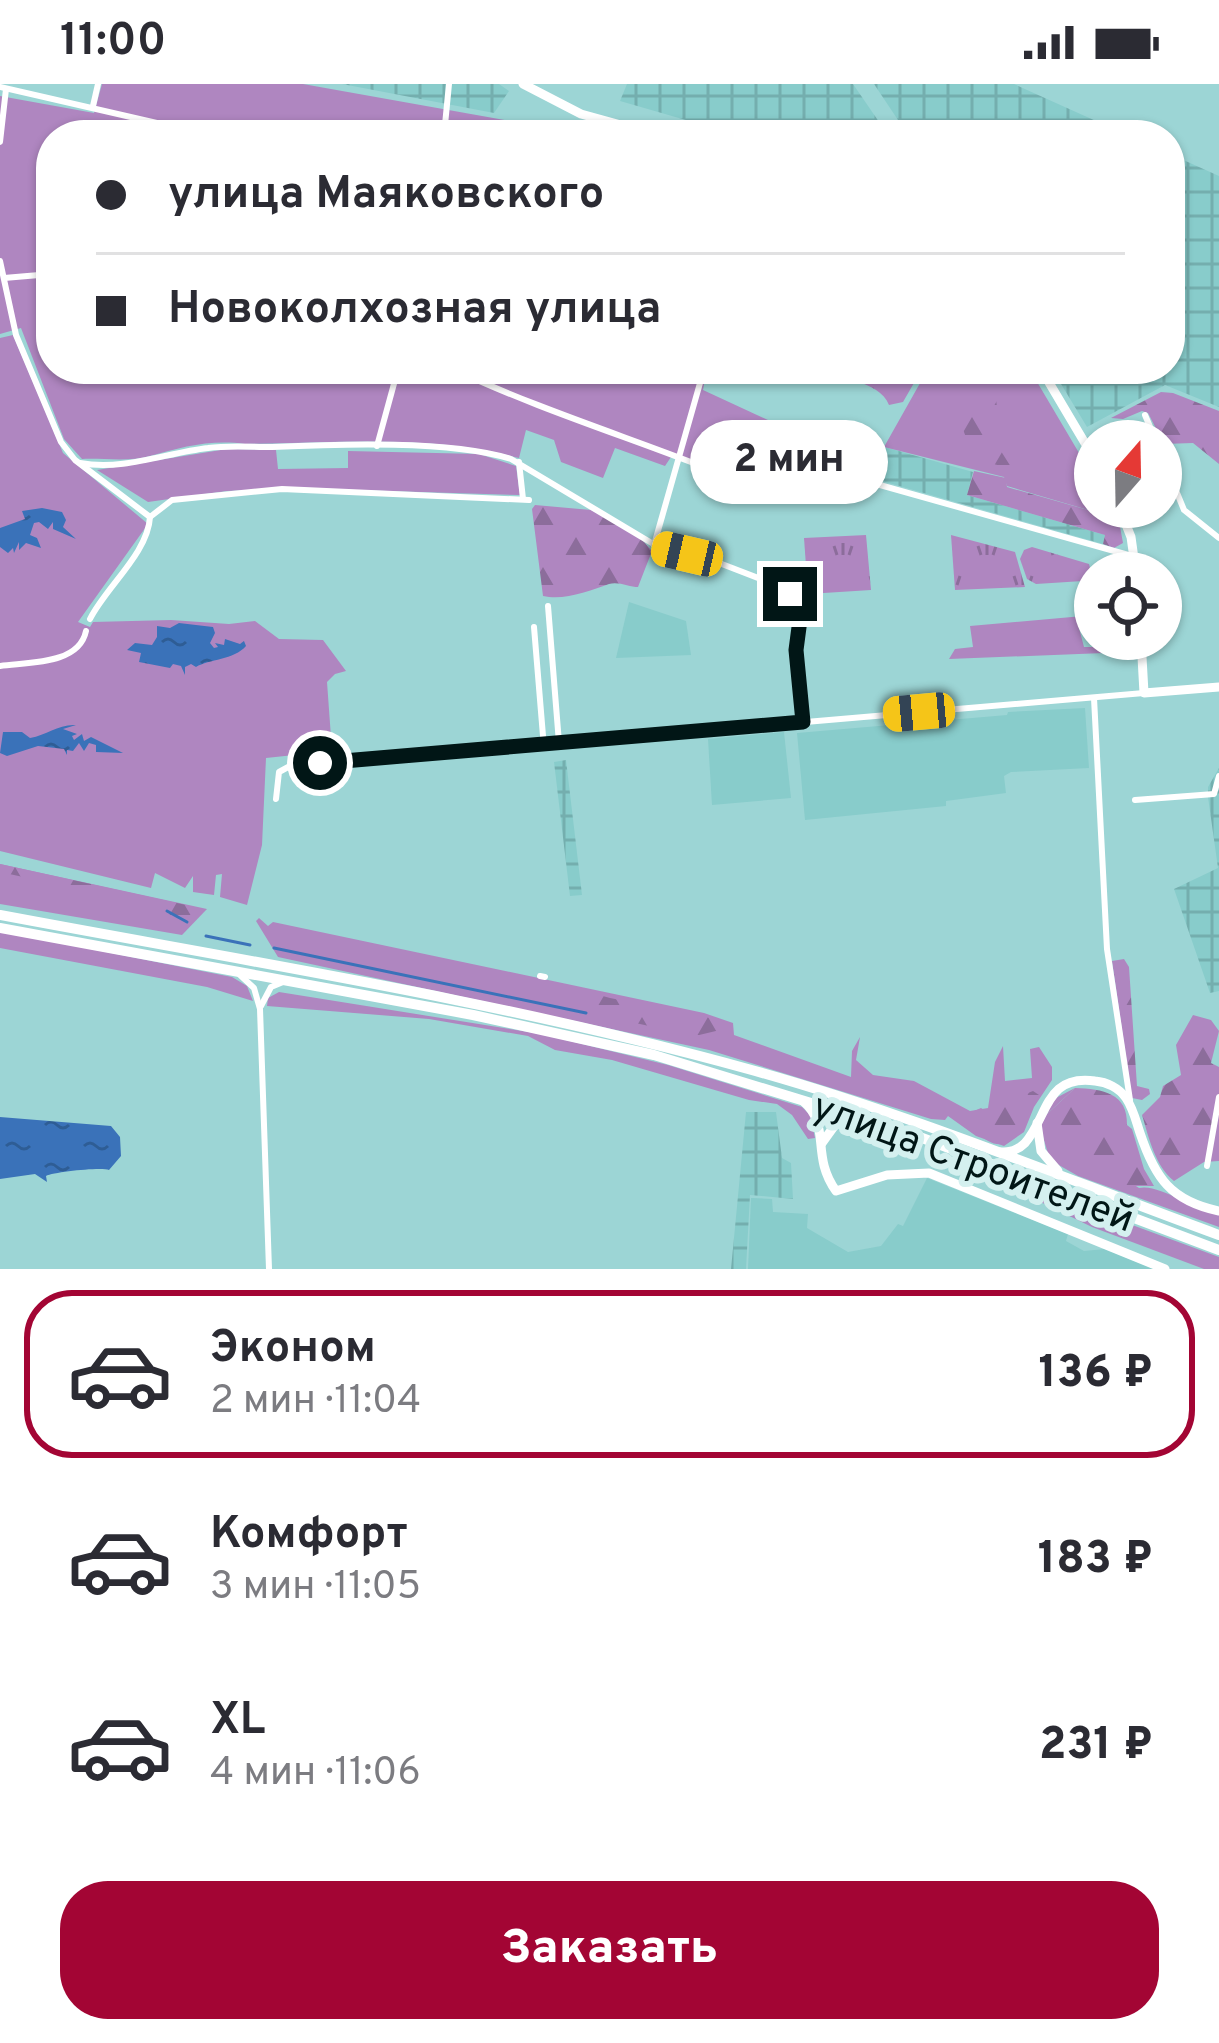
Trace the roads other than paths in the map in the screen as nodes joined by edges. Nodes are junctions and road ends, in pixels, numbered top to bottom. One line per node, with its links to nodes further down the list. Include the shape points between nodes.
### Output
1 (98, 84): 5 (street)
2 (448, 84): 7 (street)
3 (523, 84): 8 (street)
4 (3, 88): 5 (street); 9 (street)
5 (93, 106): 6 (street)
6 (149, 120)
7 (445, 120)
8 (600, 120)
9 (0, 142)
10 (0, 261): 12 (street)
11 (36, 275): 12 (street)
12 (1, 278): 24 (street, via 42,404)
13 (394, 384): 20 (street)
14 (485, 384): 21 (street)
15 (700, 384): 21 (street)
16 (1050, 384): 19 (street)
17 (1145, 415): 18 (street)
18 (1147, 420)
19 (1074, 425)
20 (377, 446): 23 (street, via 485,452); 24 (street, via 216,447)
21 (681, 455): 25 (street); 29 (street)
22 (784, 458): 30 (street)
23 (519, 463): 27 (street, via 526,500 282,489 172,500); 29 (street)
24 (80, 464): 27 (street)
25 (774, 499)
26 (1182, 504): 28 (street)
27 (150, 517): 32 (street)
28 (1219, 538)
29 (654, 545): 40 (street, via 790,594 801,612)
30 (1120, 552)
31 (548, 606): 42 (street)
32 (90, 619)
33 (534, 627): 41 (street)
34 (86, 631): 36 (street, via 75,652)
35 (1142, 660): 38 (street)
36 (0, 666)
37 (1219, 687): 38 (street)
38 (1144, 693): 39 (street)
39 (1094, 698): 40 (street); 51 (street, via 1107,949)
40 (803, 722): 42 (street)
41 (543, 736)
42 (559, 742): 44 (street, via 284,767)
43 (1219, 776): 45 (street, via 1214,794)
44 (276, 799)
45 (1135, 800)
46 (0, 915): 59 (main road, улица Строителей, via 536,1016 750,1070)
47 (0, 928): 48 (main road, улица Строителей)
48 (225, 970): 49 (main road, улица Строителей); 50 (street, via 251,984)
49 (296, 982): 50 (street, via 273,986); 53 (main road, улица Строителей, via 615,1045)
50 (260, 1009): 65 (street)
51 (1123, 1069): 52 (street, via 1116,1079); 55 (street)
52 (1095, 1081): 55 (street, via 1121,1092); 56 (street, via 1058,1090)
53 (791, 1095): 57 (main road, улица Строителей); 58 (street, via 815,1113)
54 (1219, 1097): 60 (street)
55 (1132, 1109): 62 (street, via 1163,1185)
56 (1038, 1118): 59 (street, via 1017,1150); 61 (street, via 1043,1155)
57 (872, 1120): 58 (street, via 839,1122); 64 (main road, улица Строителей)
58 (820, 1148): 66 (street, via 836,1190 929,1173)
59 (988, 1150): 61 (main road, улица Строителей)
60 (1207, 1166)
61 (1079, 1184): 63 (main road, улица Строителей)
62 (1219, 1211)
63 (1219, 1235)
64 (1219, 1250)
65 (268, 1269)
66 (1165, 1269)

